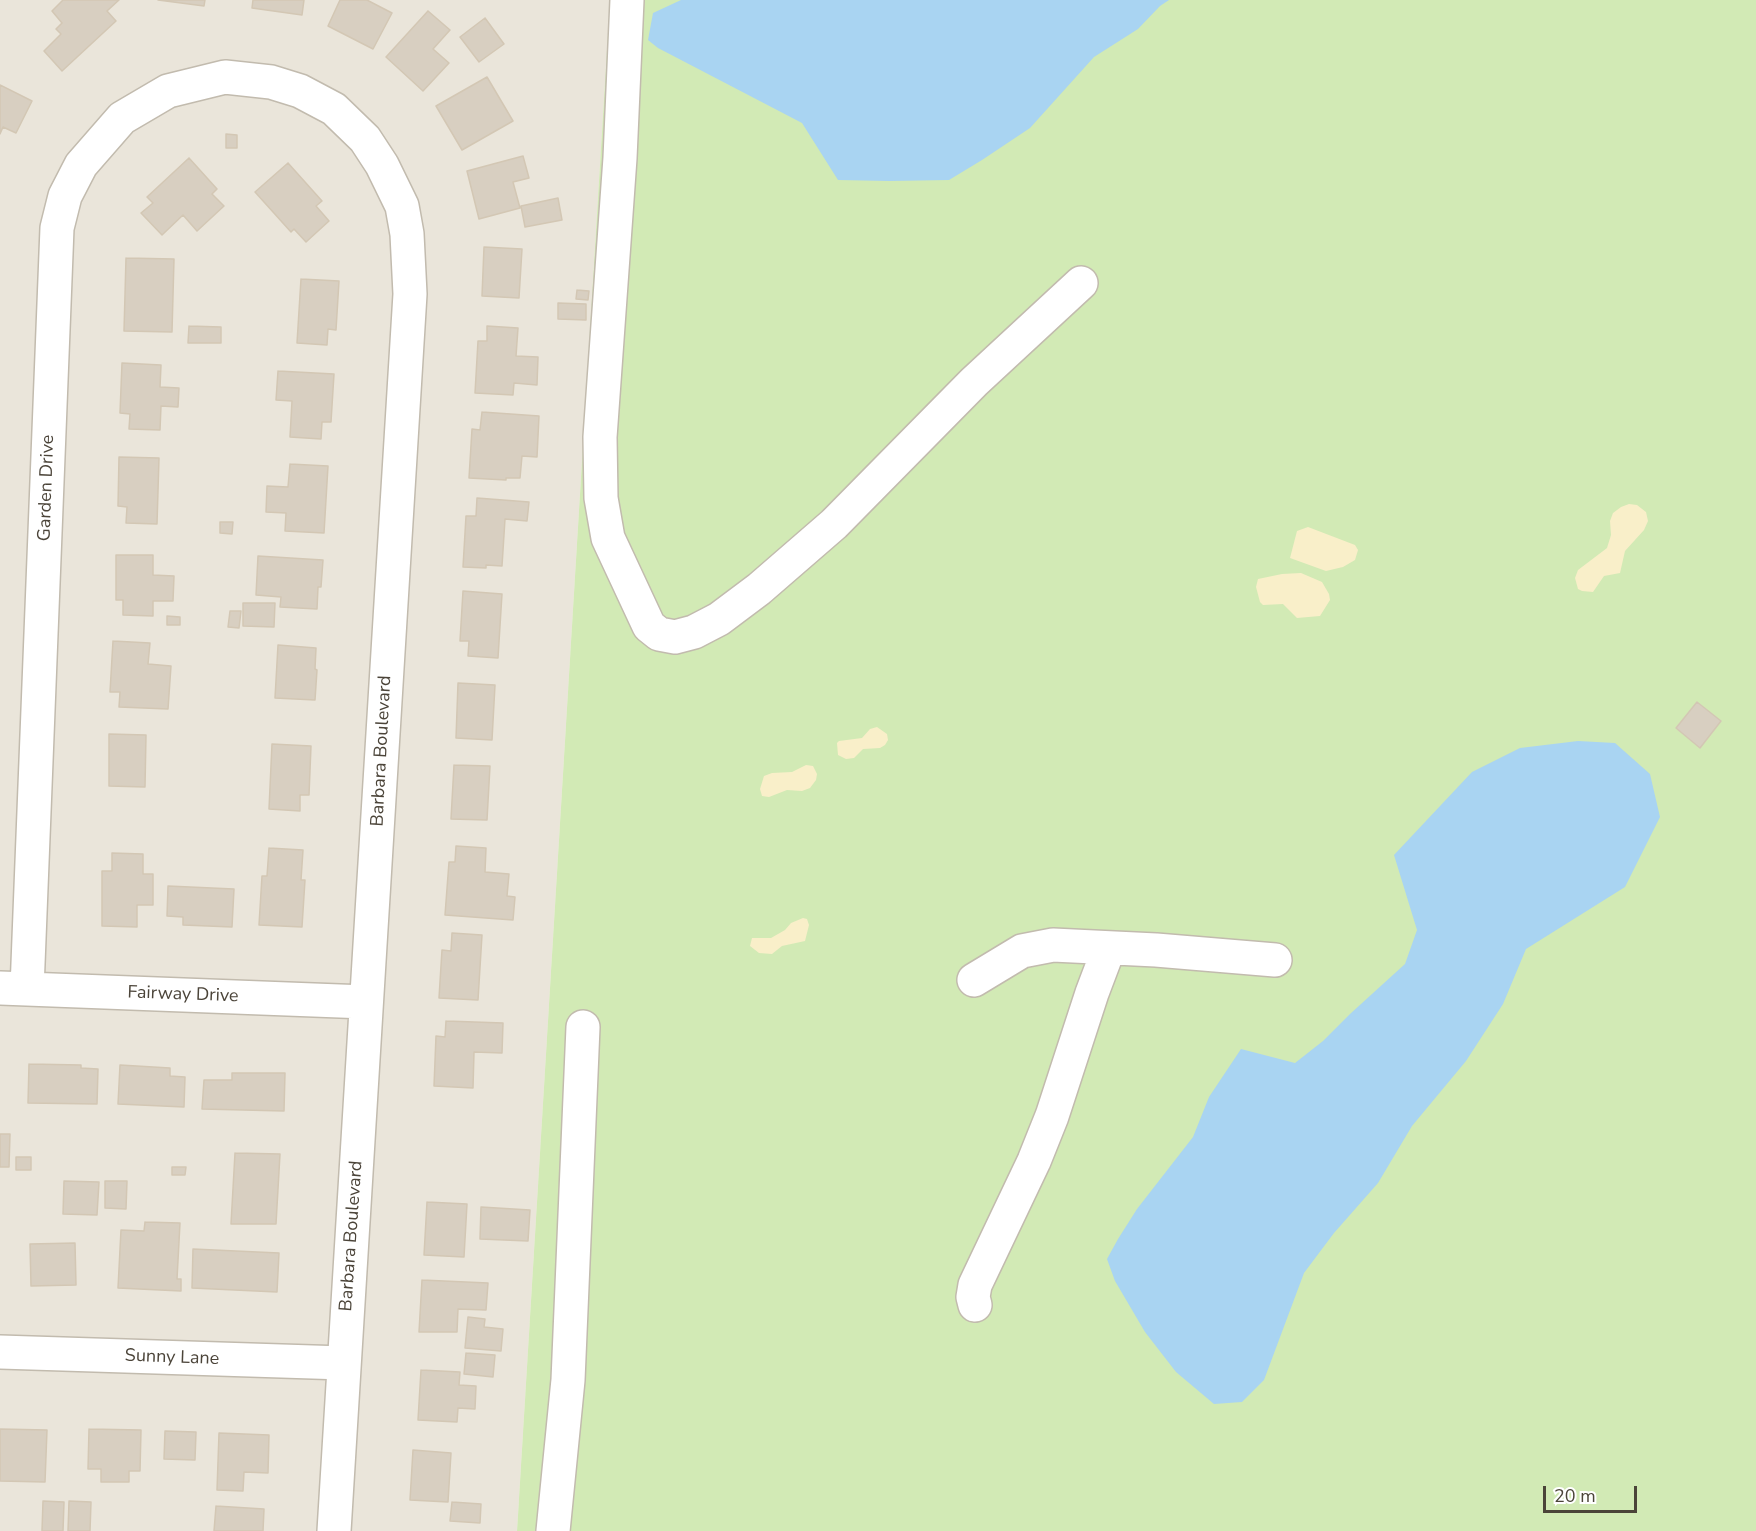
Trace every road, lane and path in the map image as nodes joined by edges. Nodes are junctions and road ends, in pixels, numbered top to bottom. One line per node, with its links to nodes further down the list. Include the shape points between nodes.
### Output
1 (627, 0): 3 (street, via 600,437 601,498 608,538 650,626 659,634 675,638 694,632 759,589 834,524 974,382)
2 (225, 77): 7 (street, Garden Drive, via 168,91 122,118 81,165 65,196 57,228); 8 (street, Barbara Boulevard, via 271,82 300,91 334,109 365,139 382,165 402,206 407,234 410,294)
3 (1082, 283)
4 (1110, 948): 5 (street); 6 (street, via 1053,945 1022,951); 10 (street, via 1038,1152 975,1285)
5 (1275, 960)
6 (974, 980)
7 (14, 989): 8 (street, Fairway Drive)
8 (366, 1002): 12 (street, Barbara Boulevard)
9 (583, 1027): 14 (street, via 568,1380)
10 (975, 1305)
11 (0, 1352): 12 (street, Sunny Lane)
12 (344, 1364): 13 (street, Barbara Boulevard)
13 (334, 1531)
14 (553, 1531)

